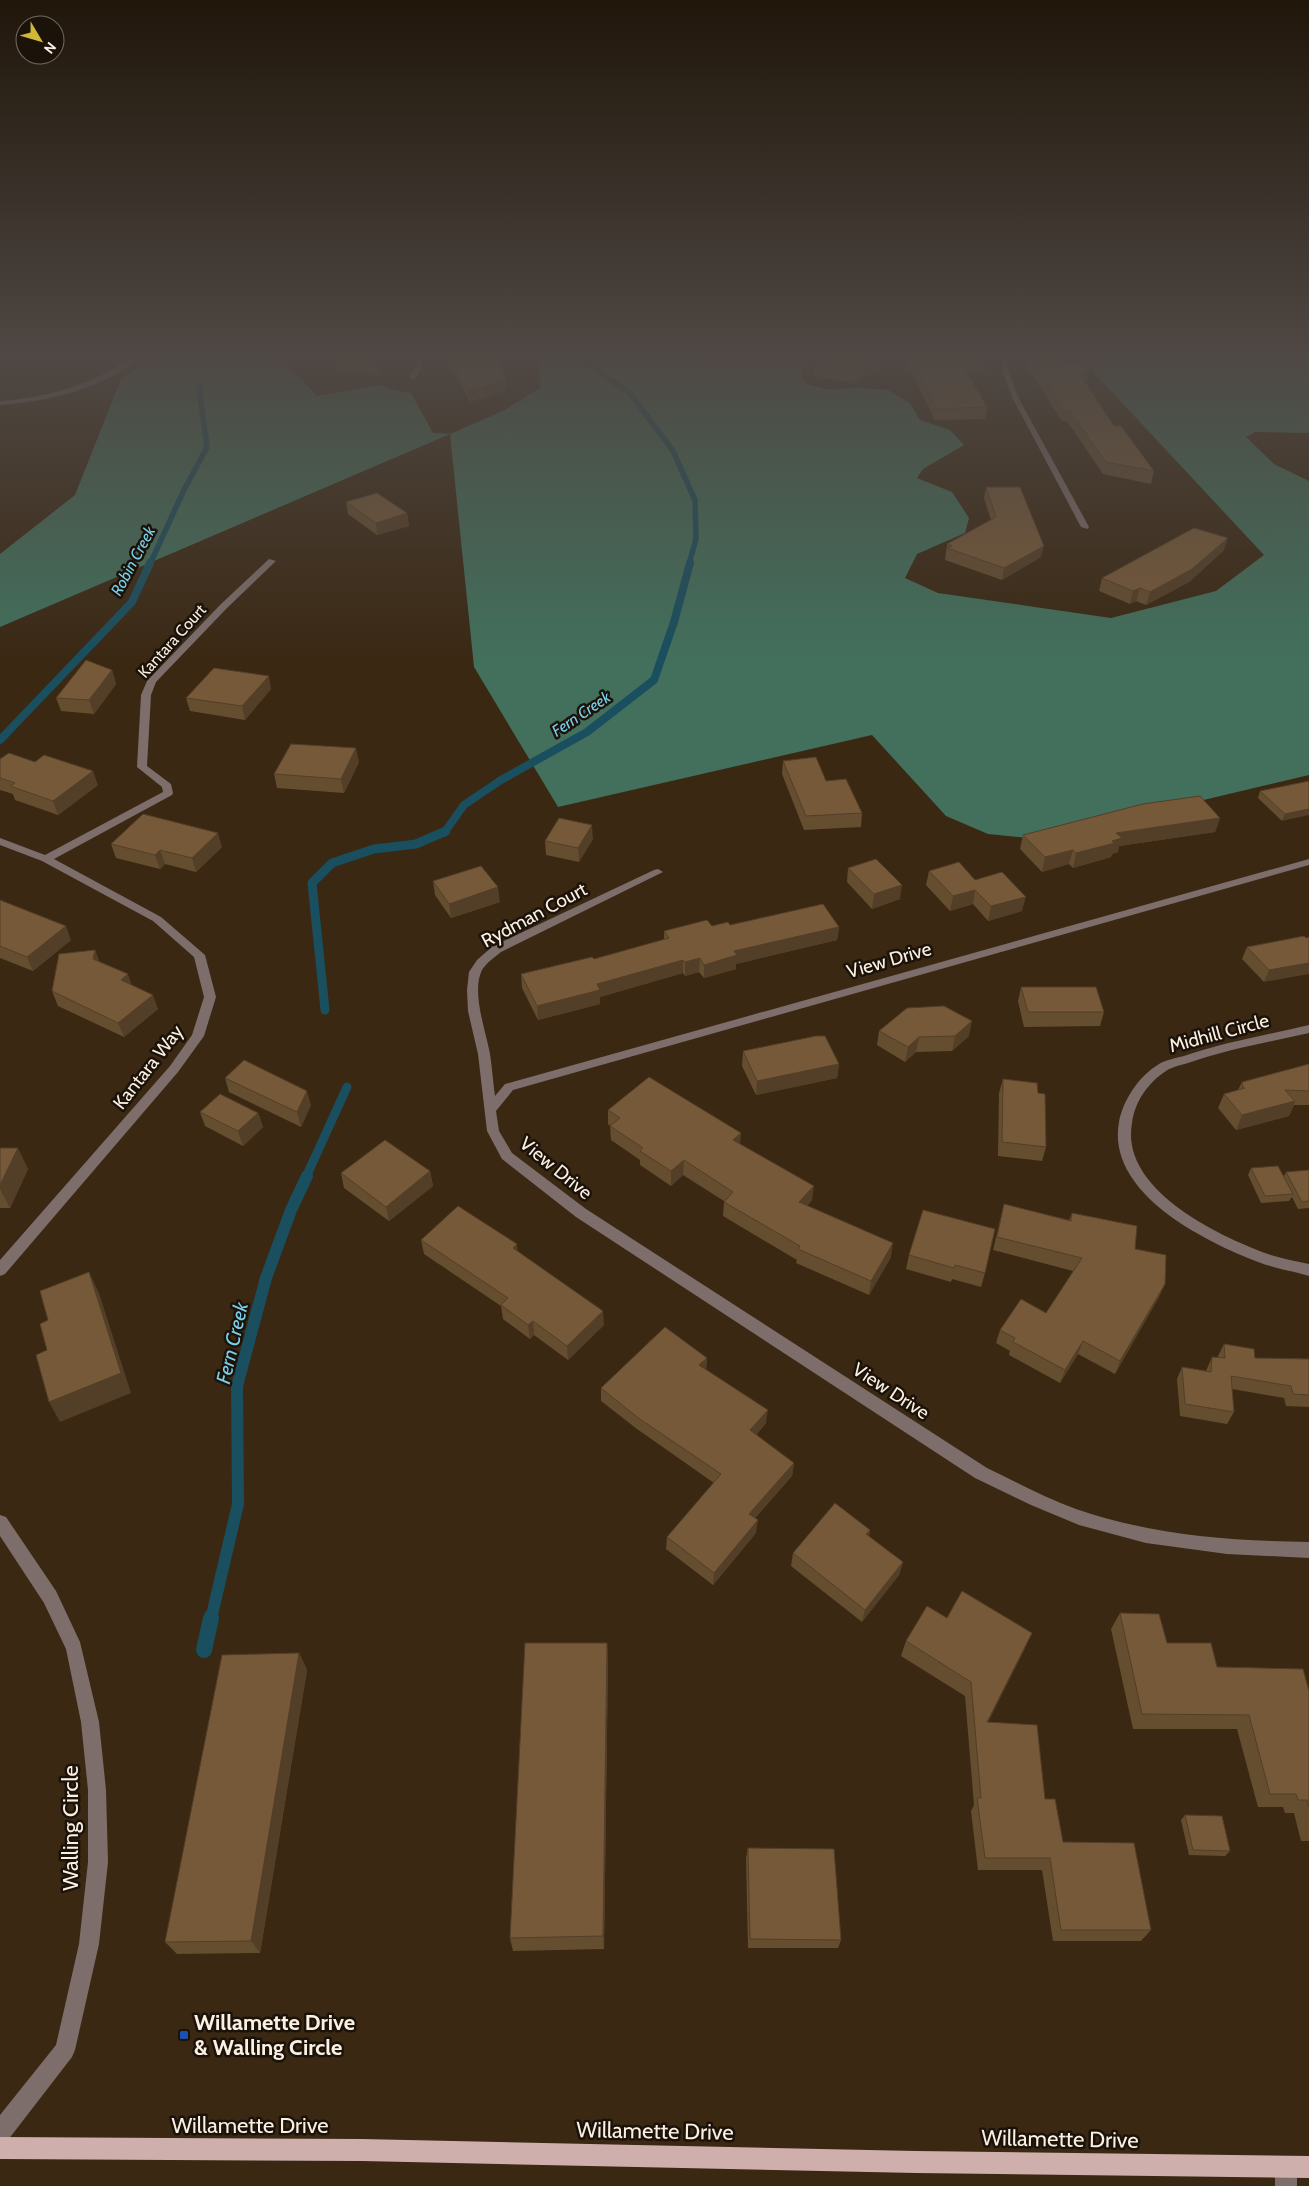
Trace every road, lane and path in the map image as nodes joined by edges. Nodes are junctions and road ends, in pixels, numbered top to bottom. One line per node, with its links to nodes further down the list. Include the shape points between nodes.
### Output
1 (1047, 456): 2 (street)
2 (1085, 527)
3 (272, 561): 5 (street, Kantara Court, via 152,681 146,695 142,767 167,786 168,793)
4 (0, 841): 5 (street, Kantara Way)
5 (46, 859): 10 (street, Kantara Way, via 158,919 198,955 210,997 198,1036 174,1069)
6 (1309, 862): 9 (street, View Drive, via 509,1087)
7 (658, 872): 9 (street, Rydman Court, via 497,949 480,963 475,972 474,1011 484,1054)
8 (1309, 1029): 11 (street, Midhill Circle, via 1199,1055 1163,1068 1141,1086 1127,1112 1123,1135 1140,1182 1173,1212 1217,1238 1263,1258)
9 (490, 1110): 13 (street, View Drive, via 493,1131 507,1156 581,1213 981,1473 1036,1500 1093,1522 1168,1540 1250,1549)
10 (0, 1270)
11 (1309, 1270)
12 (0, 1522): 14 (street, Walling Circle, via 50,1597 74,1648 90,1722 98,1862 89,1944 65,2050)
13 (1309, 1550)
14 (0, 2132)
15 (0, 2148): 17 (main road, Willamette Drive, via 400,2151 916,2162)
16 (1309, 2167): 17 (main road, Willamette Drive)
17 (1286, 2176)

